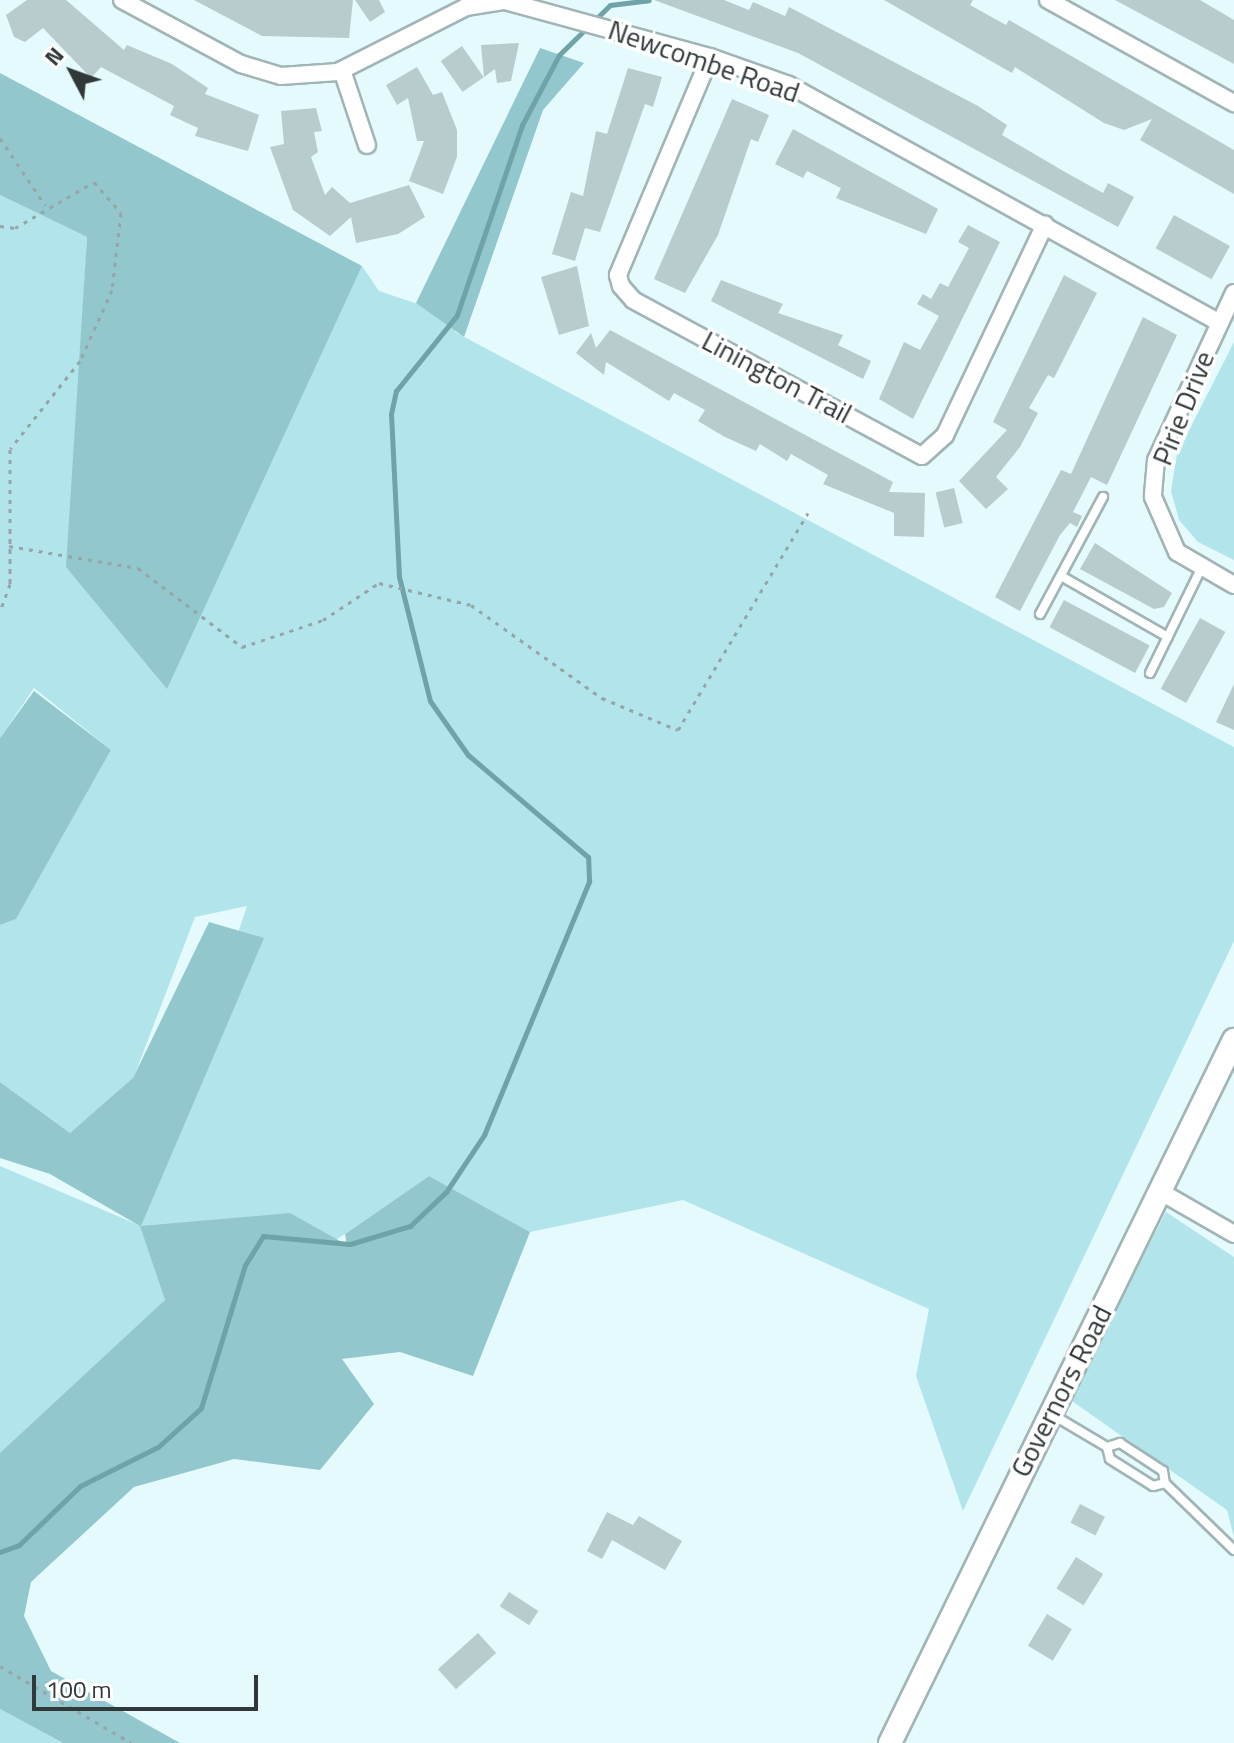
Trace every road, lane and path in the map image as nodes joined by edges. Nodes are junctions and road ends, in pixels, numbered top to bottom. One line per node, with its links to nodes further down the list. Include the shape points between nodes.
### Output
1 (122, 0): 4 (street, Newcombe Road, via 262,72 301,78)
2 (1048, 0): 5 (street)
3 (710, 57): 4 (street, Newcombe Road, via 505,1 466,7); 9 (street, Newcombe Road, via 789,85); 9 (street, Linington Trail, via 618,275 621,286 633,300 922,456 945,435)
4 (342, 70): 7 (street)
5 (1234, 103)
6 (0, 138): 8 (path)
7 (367, 145)
8 (46, 206): 10 (path, via 15,228); 15 (path, via 94,182 121,213 112,290 80,361 10,449)
9 (1045, 224): 12 (street, Newcombe Road)
10 (0, 226)
11 (1234, 293): 12 (street, Pirie Drive)
12 (1218, 322): 16 (street, Pirie Drive, via 1156,460 1153,497 1177,552)
13 (1103, 497): 17 (lane)
14 (808, 513): 15 (path, via 678,730 602,698 471,605 379,583 323,620 242,647 138,568)
15 (9, 546): 19 (path, via 10,584)
16 (1201, 569): 18 (street, Pirie Drive); 21 (lane)
17 (1061, 576): 20 (lane); 21 (lane)
18 (1234, 585)
19 (0, 612)
20 (1040, 614)
21 (1168, 637): 22 (lane)
22 (1150, 673)
23 (1234, 1040): 24 (main road, Governors Road)
24 (1161, 1192): 25 (street); 26 (main road, Governors Road)
25 (1234, 1234)
26 (1049, 1413): 27 (lane); 32 (main road, Governors Road)
27 (1107, 1447): 28 (lane, via 1110,1459 1153,1486); 28 (lane, via 1120,1443 1163,1471)
28 (1165, 1483): 29 (lane)
29 (1234, 1550)
30 (0, 1666): 31 (path)
31 (131, 1743)
32 (890, 1743)

